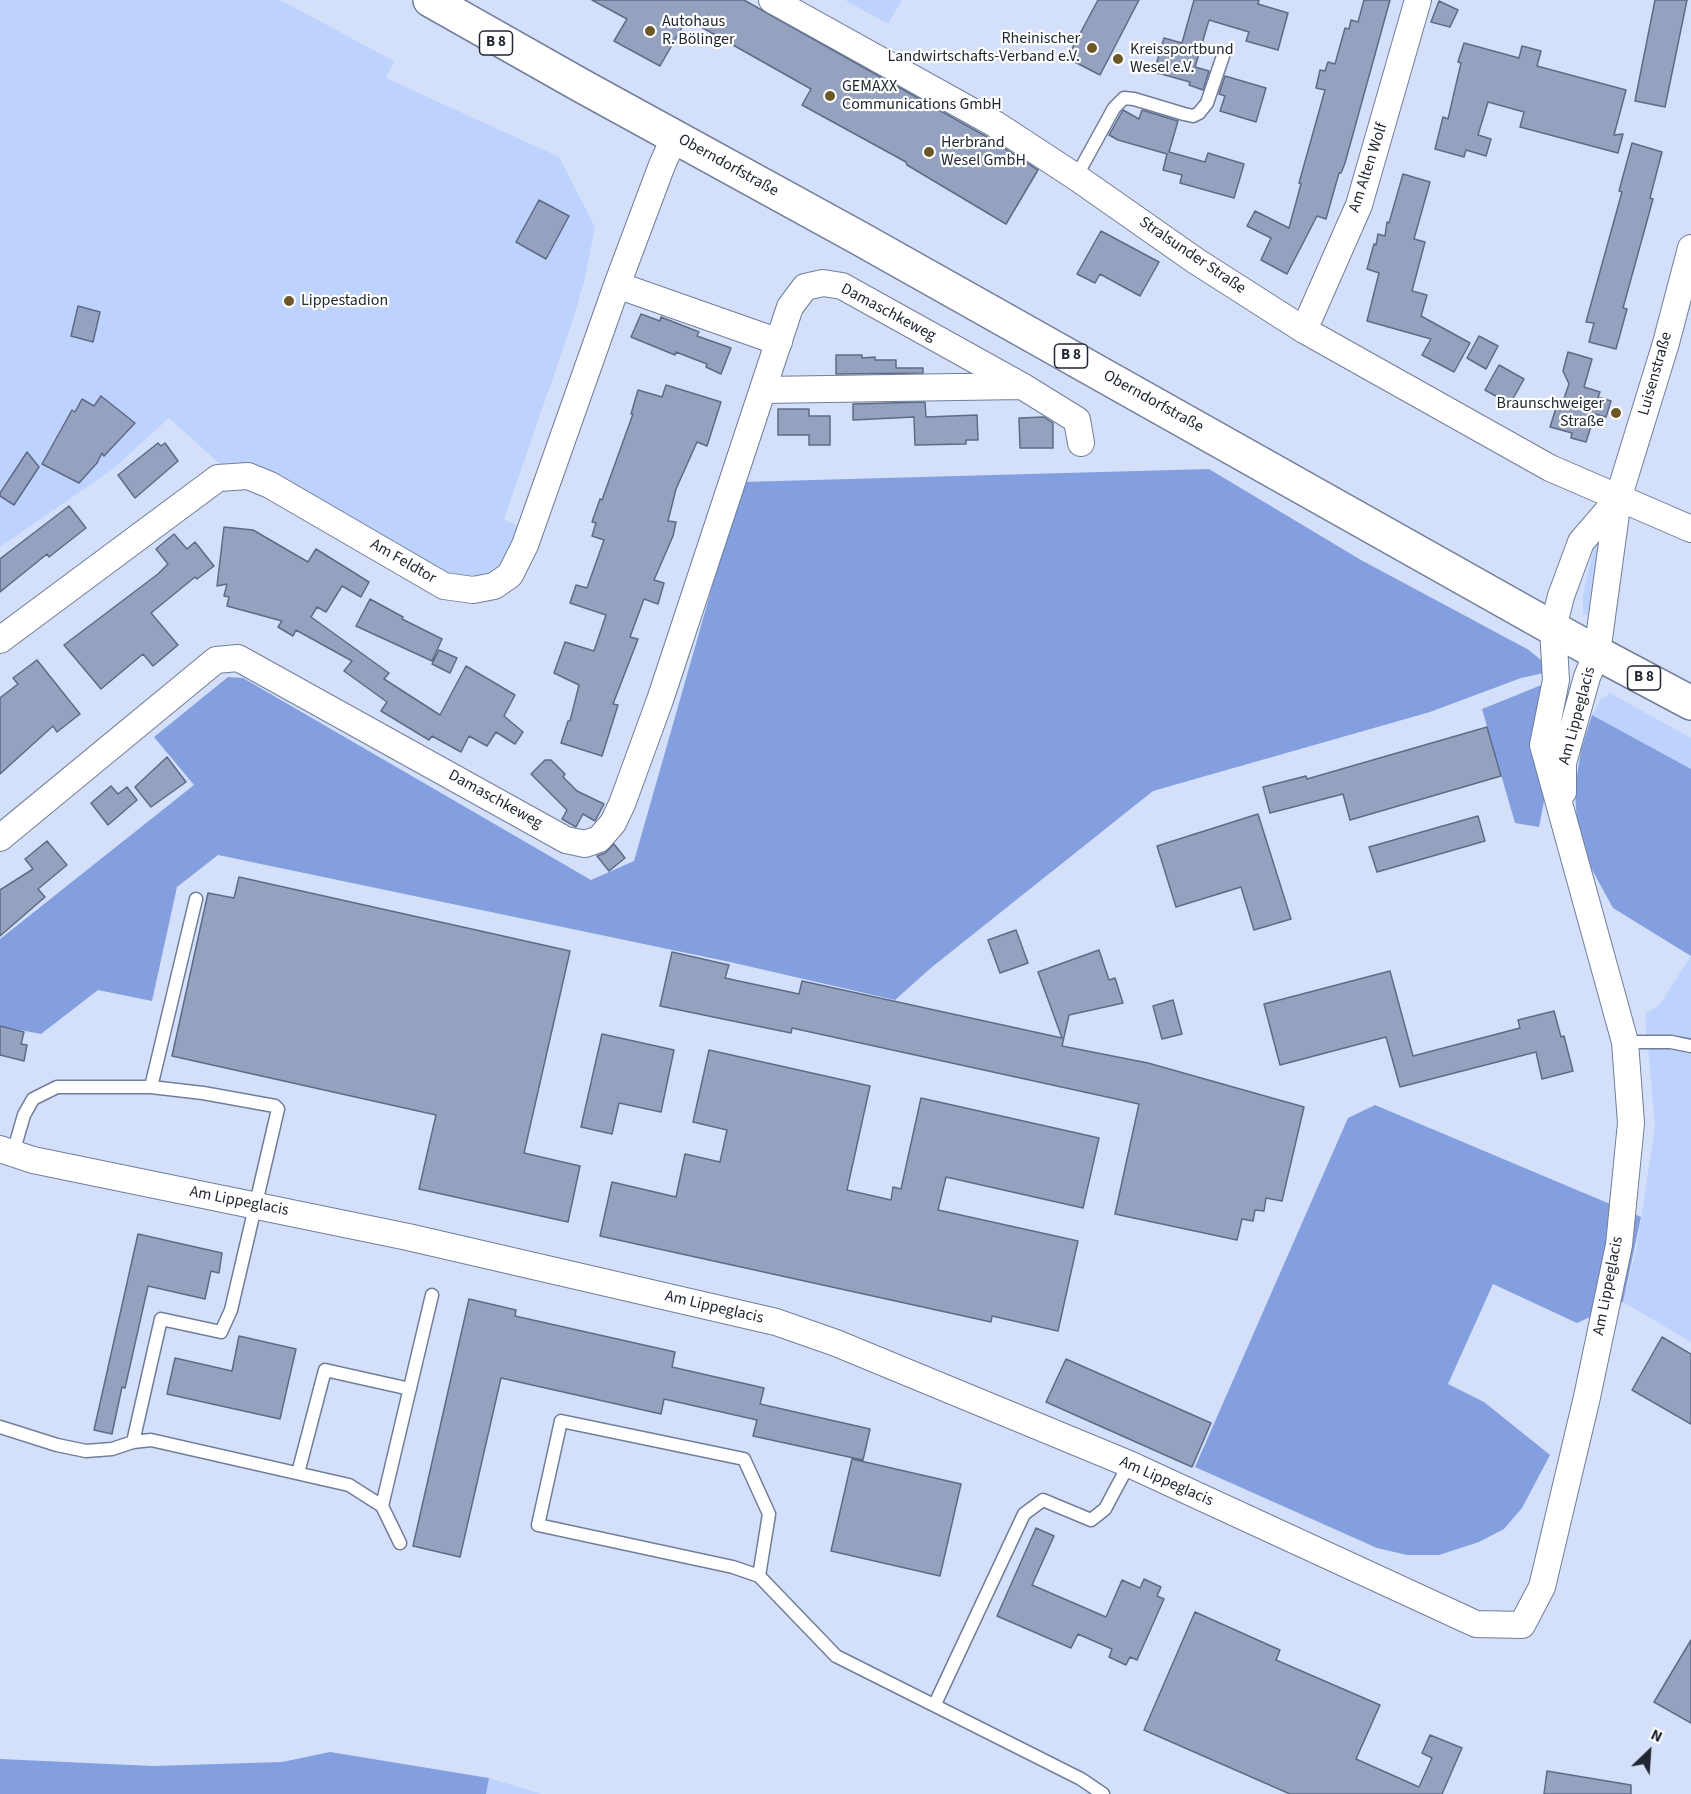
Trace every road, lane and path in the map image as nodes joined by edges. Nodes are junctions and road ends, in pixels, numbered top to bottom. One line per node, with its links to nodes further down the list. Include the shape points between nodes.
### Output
1 (409, 0): 6 (main road, Oberndorfstraße / B 8)
2 (430, 0): 6 (main road, Oberndorfstraße / B 8)
3 (772, 0): 8 (street, Stralsunder Straße, via 995,124)
4 (1418, 0): 11 (street, Am Alten Wolf, via 1359,205)
5 (1224, 53): 8 (lane, via 1207,103 1199,113 1193,116 1124,98 1114,108)
6 (582, 86): 7 (main road, Oberndorfstraße / B 8)
7 (675, 136): 10 (street, Am Feldtor); 18 (main road, Oberndorfstraße / B 8)
8 (1076, 177): 11 (street, Stralsunder Straße)
9 (1691, 248): 16 (street, Luisenstraße)
10 (617, 285): 12 (street); 19 (street, Am Feldtor, via 525,545 510,575 494,586 473,590 444,586 270,485 248,476 218,478)
11 (1304, 330): 16 (street, Stralsunder Straße, via 1550,468)
12 (779, 342): 13 (street, Damaschkeweg, via 790,307 805,287 823,283 842,286); 14 (street, Damaschkeweg)
13 (1022, 386): 14 (street); 15 (street, Damaschkeweg, via 1077,420)
14 (764, 390): 23 (street, Damaschkeweg, via 626,793 613,824 599,839 585,844 566,840 238,658 216,660)
15 (1081, 443)
16 (1618, 499): 17 (street); 18 (street, Luisenstraße, via 1581,542); 20 (street, Luisenstraße)
17 (1691, 528)
18 (1553, 628): 20 (main road, Oberndorfstraße / B 8); 22 (street, Am Lippeglacis, via 1556,680 1543,745)
19 (0, 640)
20 (1592, 665): 21 (main road, Oberndorfstraße / B 8); 22 (street, Am Lippeglacis, via 1563,763)
21 (1691, 703)
22 (1562, 817): 25 (street, Am Lippeglacis)
23 (0, 838)
24 (195, 899): 27 (lane)
25 (1625, 1042): 26 (lane); 34 (street, Am Lippeglacis, via 1631,1123 1619,1245 1542,1587 1522,1625 1476,1624)
26 (1691, 1046)
27 (151, 1087): 28 (lane, via 57,1087 33,1100); 29 (lane, via 278,1109)
28 (6, 1151): 29 (street, Am Lippeglacis, via 33,1160)
29 (255, 1205): 33 (lane, via 231,1310 220,1332 161,1319); 34 (street, Am Lippeglacis, via 776,1322)
30 (432, 1295): 31 (lane)
31 (410, 1389): 35 (lane, via 325,1370); 36 (lane)
32 (0, 1427): 33 (lane, via 86,1451)
33 (133, 1443): 35 (lane, via 151,1440)
34 (1129, 1464): 39 (lane, via 1105,1509 1091,1520 1043,1500 1024,1514)
35 (298, 1473): 36 (lane, via 349,1485)
36 (382, 1506): 37 (lane)
37 (400, 1543)
38 (759, 1576): 38 (lane, via 769,1514 744,1459 561,1421 538,1525); 39 (lane, via 836,1656)
39 (935, 1704): 40 (lane)
40 (1103, 1794)

